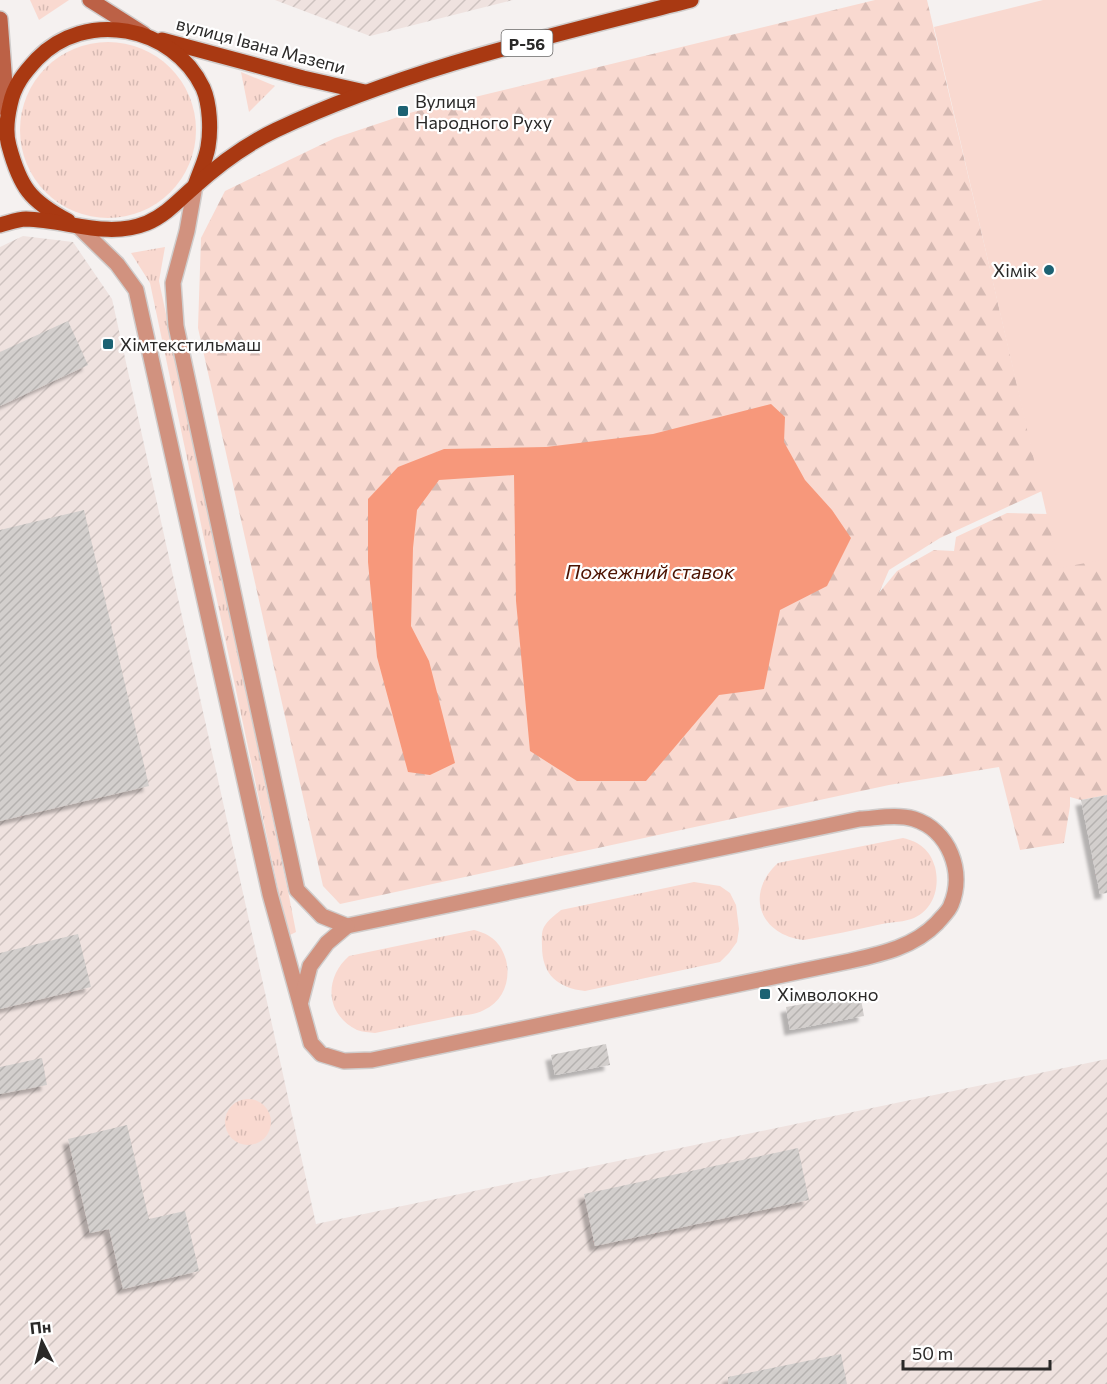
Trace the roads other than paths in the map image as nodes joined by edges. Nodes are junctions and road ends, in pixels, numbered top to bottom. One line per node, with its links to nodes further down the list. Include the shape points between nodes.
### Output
1 (90, 0): 4 (main road)
2 (691, 0): 5 (main road, вулиця Івана Мазепи / Р-56, via 558,34)
3 (0, 19): 6 (main road)
4 (146, 35): 5 (main road, вулиця Івана Мазепи / Р-56); 6 (main road, Р-56, via 112,28 86,30 56,42 24,73 13,90); 7 (main road, via 182,59 203,89 208,148)
5 (365, 92): 7 (main road, вулиця Івана Мазепи / Р-56, via 274,131 232,156)
6 (4, 123): 9 (main road, via 16,172 28,192 45,209)
7 (195, 186): 9 (main road, Р-56, via 167,212 148,222 125,229); 10 (street, via 174,283 176,326 297,890 322,916)
8 (0, 225): 9 (main road, Р-56, via 24,219)
9 (78, 226): 11 (street, via 117,264 136,290 270,894)
10 (347, 927): 11 (street, via 327,943 310,966); 11 (street, via 828,825 896,816 932,827 945,841 956,881 951,906 935,925 887,953 372,1060 344,1061 321,1054 311,1043)
11 (301, 1003)

